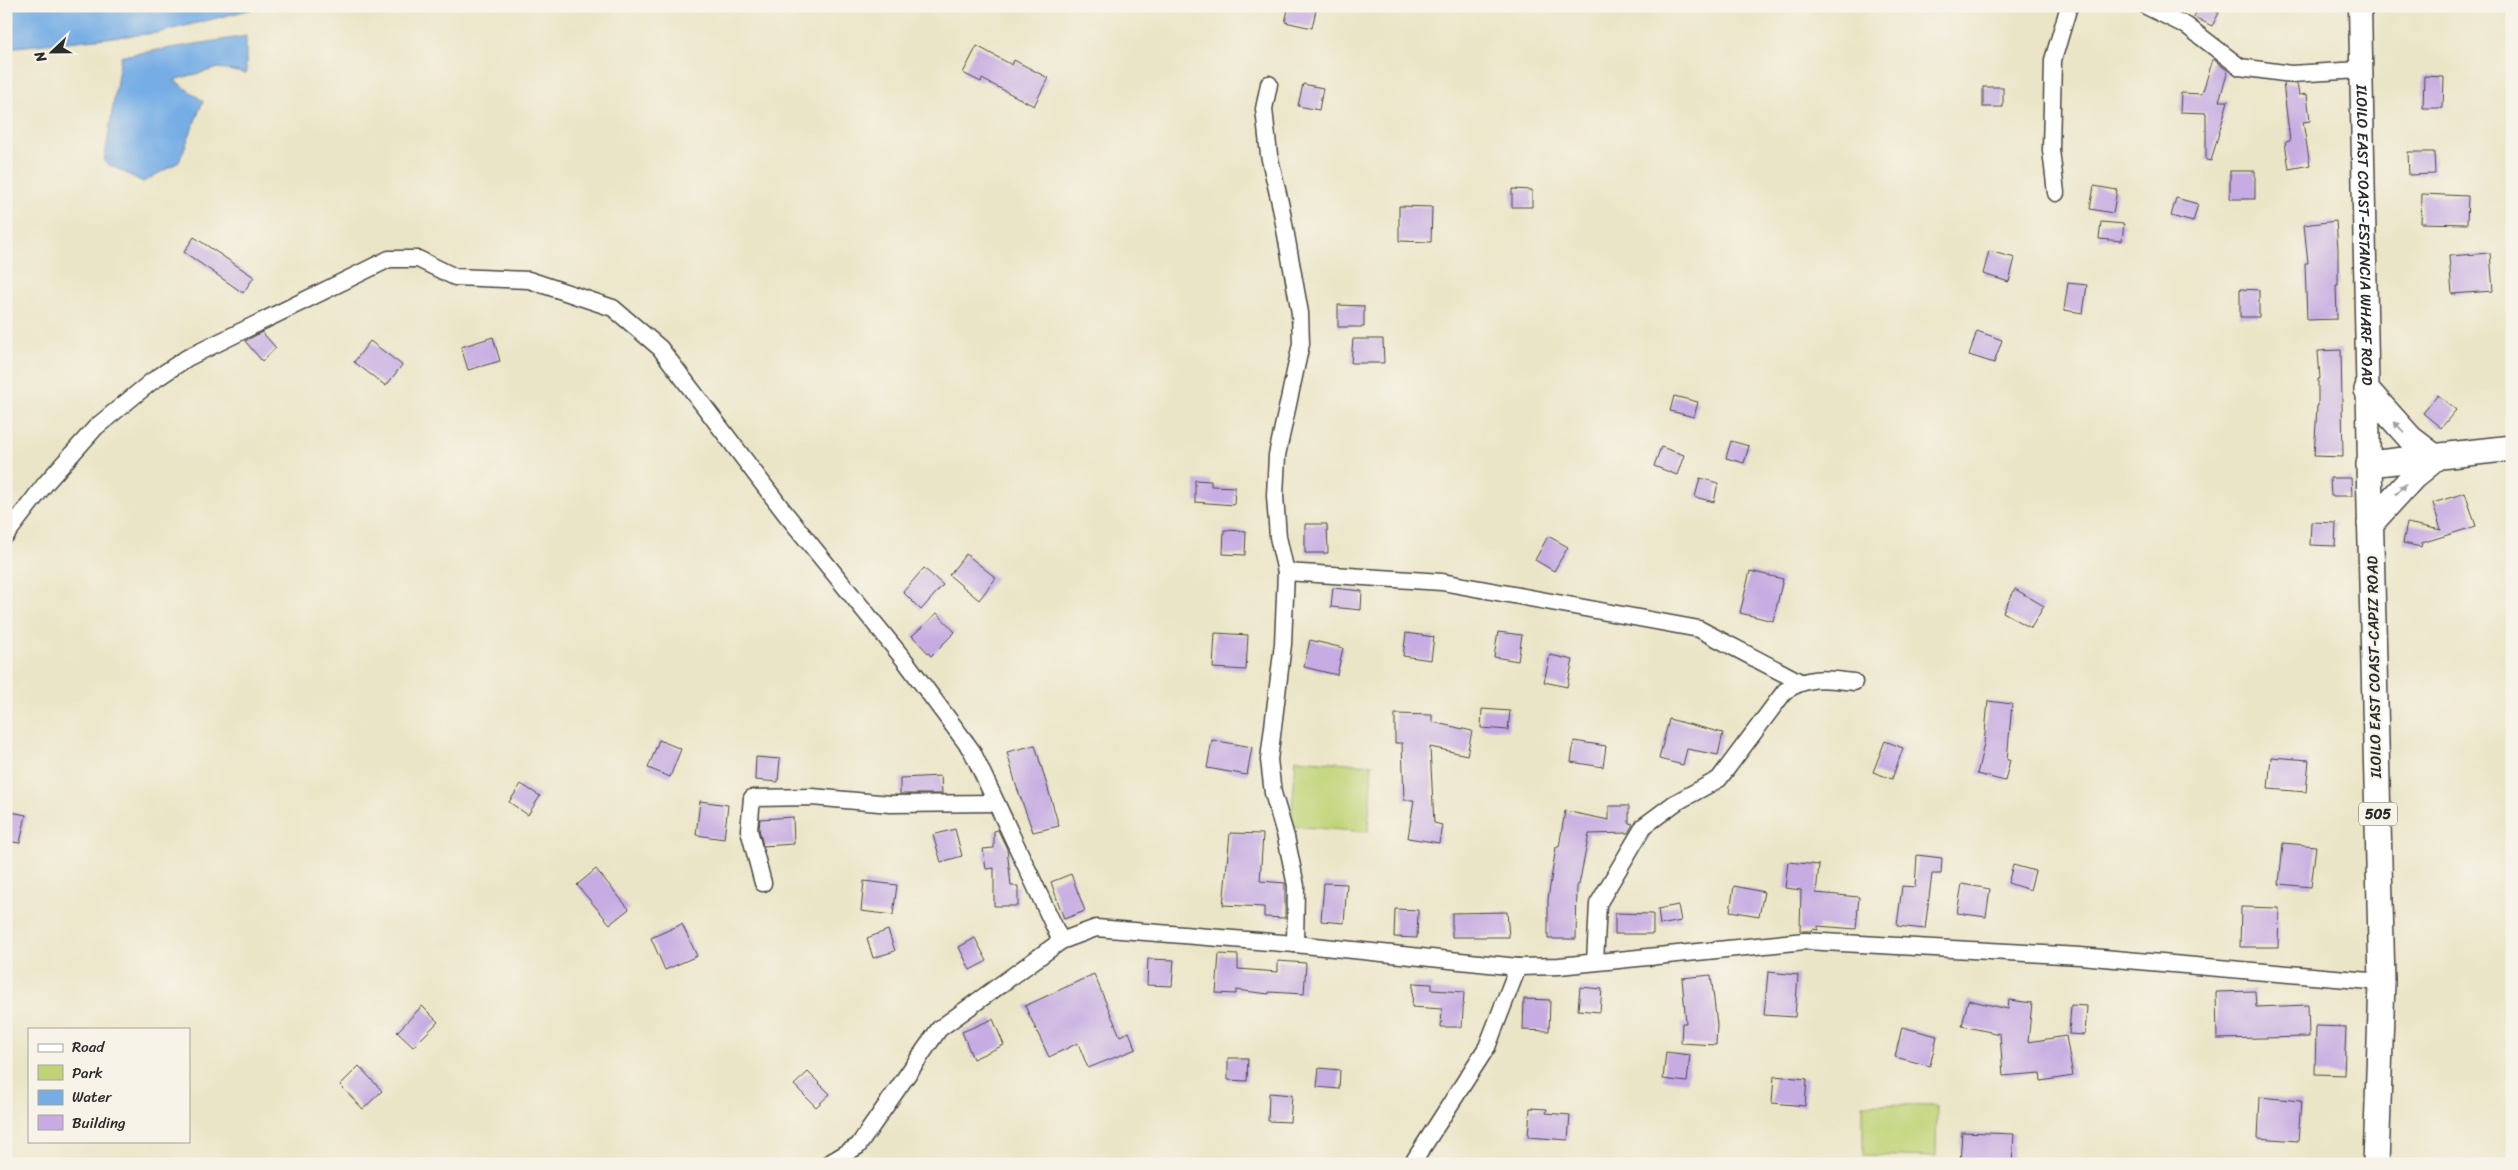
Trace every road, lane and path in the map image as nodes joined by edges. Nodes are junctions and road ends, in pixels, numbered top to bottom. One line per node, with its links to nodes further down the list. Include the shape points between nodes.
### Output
1 (2069, 6): 6 (street, via 2053,60 2051,150)
2 (2146, 6): 4 (street, via 2187,26 2240,67 2291,74)
3 (2360, 6): 4 (main road, ILOILO EAST COAST-ESTANCIA WHARF ROAD)
4 (2360, 70): 7 (main road, ILOILO EAST COAST-ESTANCIA WHARF ROAD)
5 (1269, 84): 13 (street, via 1264,109 1269,155 1300,312 1301,344 1277,455 1278,537)
6 (2056, 193)
7 (2368, 390): 9 (main road, one-way to 7, via 2410,439); 10 (main road, ILOILO EAST COAST-ESTANCIA WHARF ROAD)
8 (2512, 448): 9 (main road)
9 (2436, 458): 10 (main road); 11 (main road, one-way to 9, via 2413,477)
10 (2369, 464): 11 (main road, ILOILO EAST COAST-CAPIZ ROAD / 505)
11 (2370, 524): 22 (main road, ILOILO EAST COAST-CAPIZ ROAD / 505)
12 (6, 535): 16 (street, via 46,483 96,427 151,382 187,358 323,290 389,259 418,259 455,277 529,280 613,308 660,348 972,751)
13 (1286, 572): 14 (street, via 1442,582 1698,629); 19 (street, via 1283,644 1269,760 1273,793 1296,886)
14 (1800, 682): 15 (street, via 1817,678); 20 (street, via 1785,691 1719,779 1675,803 1644,826 1598,904)
15 (1854, 682)
16 (996, 803): 17 (street, via 890,804 812,797 752,798 749,830); 18 (street)
17 (763, 882)
18 (1061, 941): 19 (street, via 1096,928); 23 (street, via 939,1029 858,1146)
19 (1295, 944): 21 (street)
20 (1595, 962): 21 (street); 22 (street, via 1805,941 2080,956)
21 (1518, 967): 24 (street, via 1487,1047)
22 (2382, 982): 25 (main road, ILOILO EAST COAST-CAPIZ ROAD / 505)
23 (828, 1164)
24 (1412, 1164)
25 (2376, 1164)

